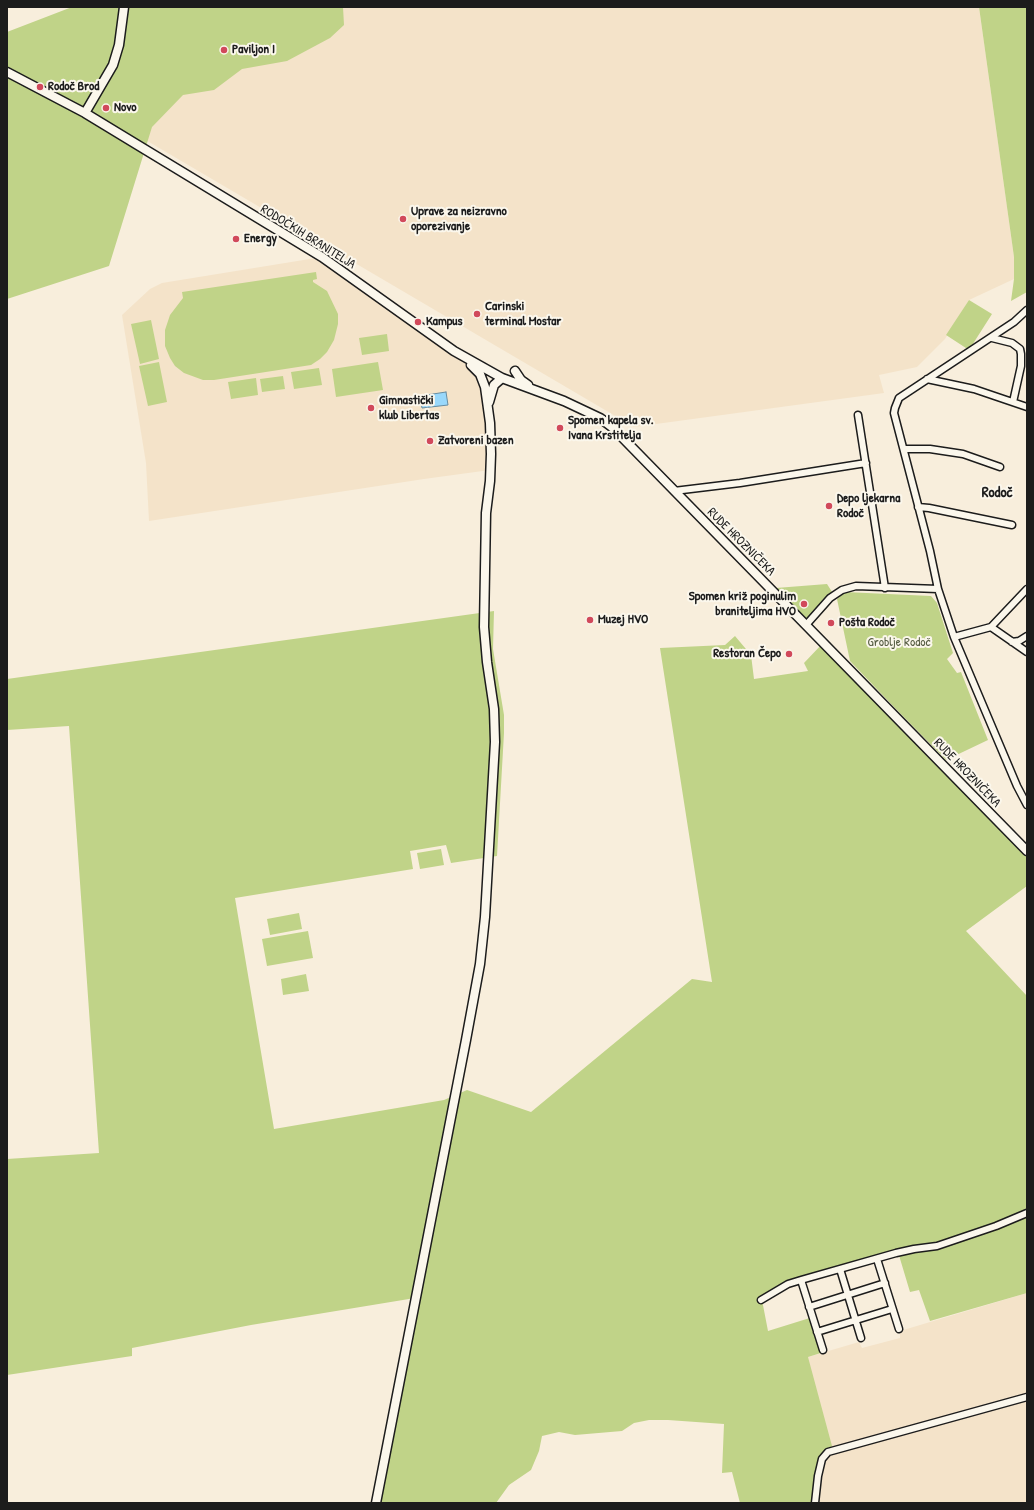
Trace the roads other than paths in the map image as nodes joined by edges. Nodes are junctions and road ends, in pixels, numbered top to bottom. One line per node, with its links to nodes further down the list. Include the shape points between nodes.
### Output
1 (124, 7): 3 (street, via 119,46 113,66)
2 (7, 72): 3 (street, RODOČKIH BRANITELJA)
3 (85, 113): 6 (street, RODOČKIH BRANITELJA, via 322,257)
4 (1027, 310): 5 (street)
5 (992, 338): 7 (street, via 1012,343 1017,347); 11 (street)
6 (454, 350): 9 (street, RODOČKIH BRANITELJA); 13 (street, via 477,369)
7 (1024, 366): 15 (street)
8 (515, 371): 14 (street, via 525,384)
9 (493, 373): 10 (street, RODOČKIH BRANITELJA); 13 (street)
10 (502, 378): 12 (street, RODOČKIH BRANITELJA); 16 (street, via 494,385)
11 (927, 380): 15 (street, via 974,389); 19 (street, via 896,402 894,413)
12 (516, 384): 14 (street, RUDE HROZNIČEKA)
13 (485, 387): 16 (street)
14 (537, 391): 22 (street, RUDE HROZNIČEKA, via 600,418 612,427)
15 (1013, 402): 17 (street)
16 (488, 407): 51 (street, via 491,454 486,519 484,627 494,709 495,742 480,964)
17 (1027, 407)
18 (858, 415): 20 (street)
19 (904, 449): 21 (street, via 930,449 963,454); 23 (street)
20 (866, 463): 22 (street); 25 (street)
21 (1000, 467)
22 (674, 491): 28 (street, RUDE HROZNIČEKA)
23 (918, 507): 24 (street); 26 (street)
24 (1012, 525)
25 (885, 588): 26 (street); 28 (street, via 856,586 842,590 830,598)
26 (938, 589): 31 (street)
27 (1027, 589): 29 (street)
28 (806, 625): 35 (street, RUDE HROZNIČEKA)
29 (991, 627): 31 (street); 32 (street)
30 (1027, 636): 32 (street)
31 (954, 637): 34 (street)
32 (1012, 642): 33 (street)
33 (1027, 652)
34 (1027, 805)
35 (1027, 851)
36 (1027, 1213): 37 (street, via 937,1246 914,1248)
37 (877, 1259): 38 (street); 40 (street)
38 (840, 1269): 39 (street); 41 (street)
39 (801, 1280): 42 (street, via 788,1284); 43 (street)
40 (885, 1283): 41 (street); 44 (street)
41 (848, 1294): 43 (street); 45 (street)
42 (761, 1300)
43 (809, 1307): 47 (street)
44 (892, 1309): 45 (street); 46 (street)
45 (855, 1320): 47 (street); 48 (street)
46 (899, 1330)
47 (817, 1332): 49 (street)
48 (861, 1338)
49 (823, 1350)
50 (1027, 1397): 52 (street, via 828,1452 822,1460 818,1476)
51 (376, 1503)
52 (816, 1503)

